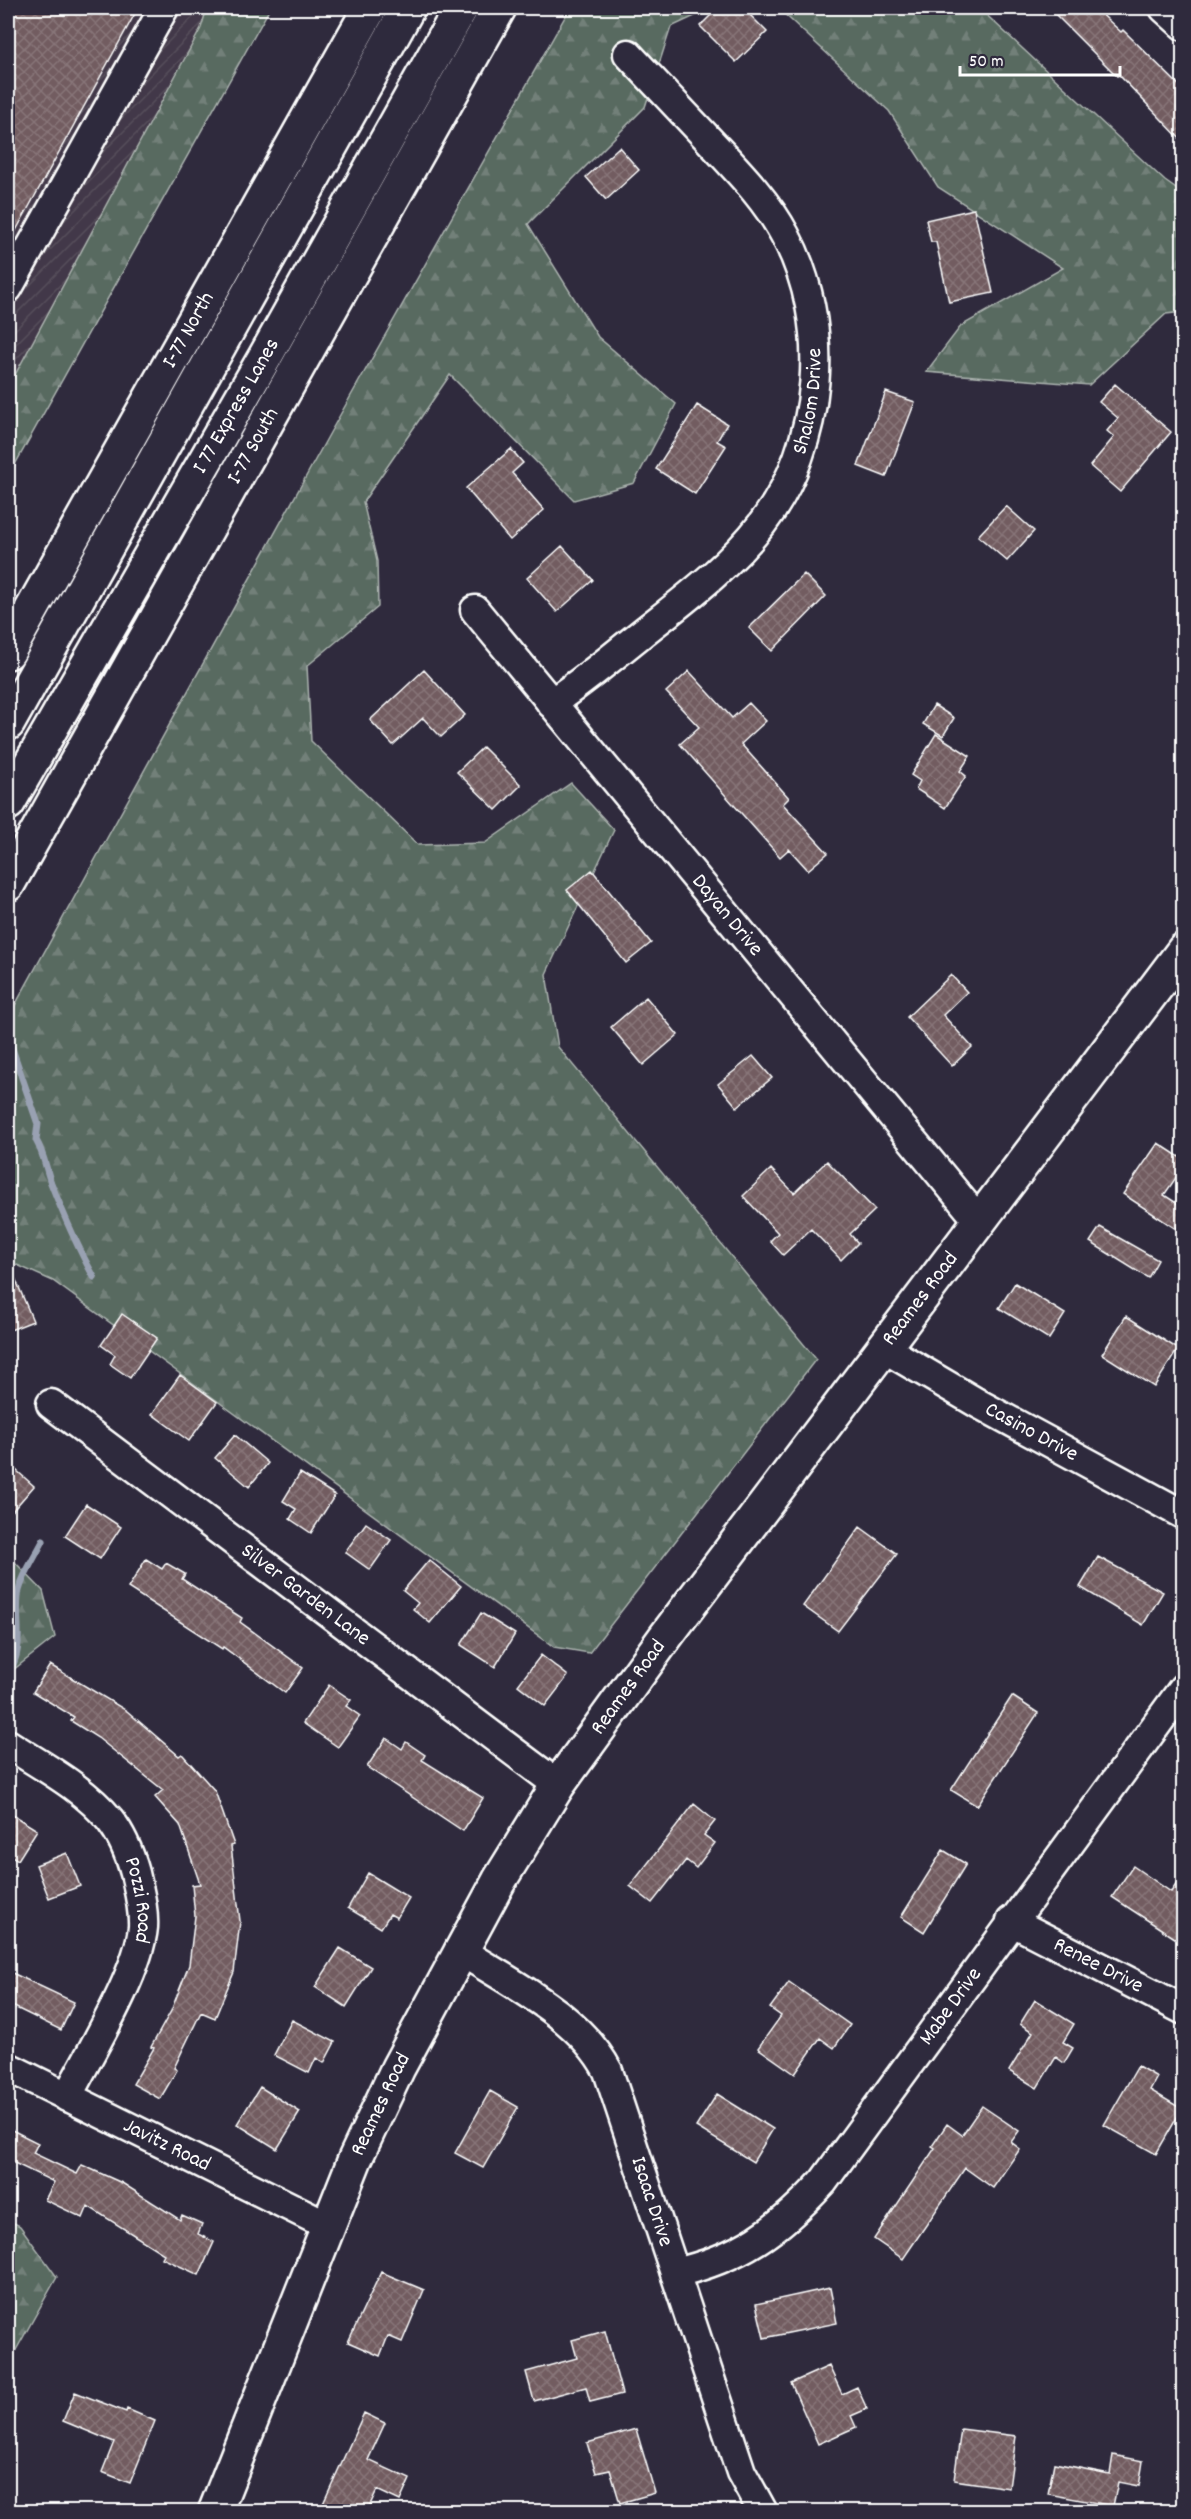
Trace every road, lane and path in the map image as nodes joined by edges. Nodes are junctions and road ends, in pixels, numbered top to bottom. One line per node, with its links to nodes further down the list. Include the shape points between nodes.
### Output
1 (164, 8): 9 (street)
2 (370, 8): 11 (main road, I-77 North)
3 (408, 8): 13 (main road, I 77 Express Lanes)
4 (461, 8): 14 (main road, I 77 Express Lanes)
5 (499, 8): 15 (main road, I-77 South)
6 (1164, 8): 7 (street)
7 (1184, 26)
8 (628, 54): 12 (street, Shalom Drive, via 758,192 786,236 809,304 815,380 797,459 763,523 735,556 677,606)
9 (8, 288)
10 (475, 610): 12 (street, Dayan Drive)
11 (8, 652)
12 (551, 703): 17 (street, Dayan Drive)
13 (8, 723)
14 (8, 803)
15 (8, 885)
16 (1184, 950): 17 (main road, Reames Road)
17 (979, 1221): 18 (main road, Reames Road)
18 (882, 1347): 20 (street, Casino Drive); 23 (main road, Reames Road)
19 (51, 1404): 23 (street, Silver Garden Lane)
20 (1184, 1515)
21 (1184, 1687): 24 (street, Mabe Drive)
22 (8, 1744): 28 (street, Pozzi Road, via 78,1792 110,1820 123,1841 141,1900 143,1926 129,1975)
23 (558, 1785): 25 (main road, Reames Road)
24 (1011, 1921): 26 (street, Renee Drive); 30 (street, Mabe Drive, via 823,2182 794,2213 737,2253)
25 (459, 1950): 29 (main road, Reames Road, via 398,2068); 30 (street, Isaac Drive, via 549,2009 600,2057)
26 (1184, 2010)
27 (8, 2067): 28 (street, Javitz Road)
28 (67, 2097): 29 (street, Javitz Road)
29 (327, 2225): 31 (main road, Reames Road)
30 (675, 2273): 32 (street, Isaac Drive, via 741,2472)
31 (215, 2511)
32 (763, 2511)

